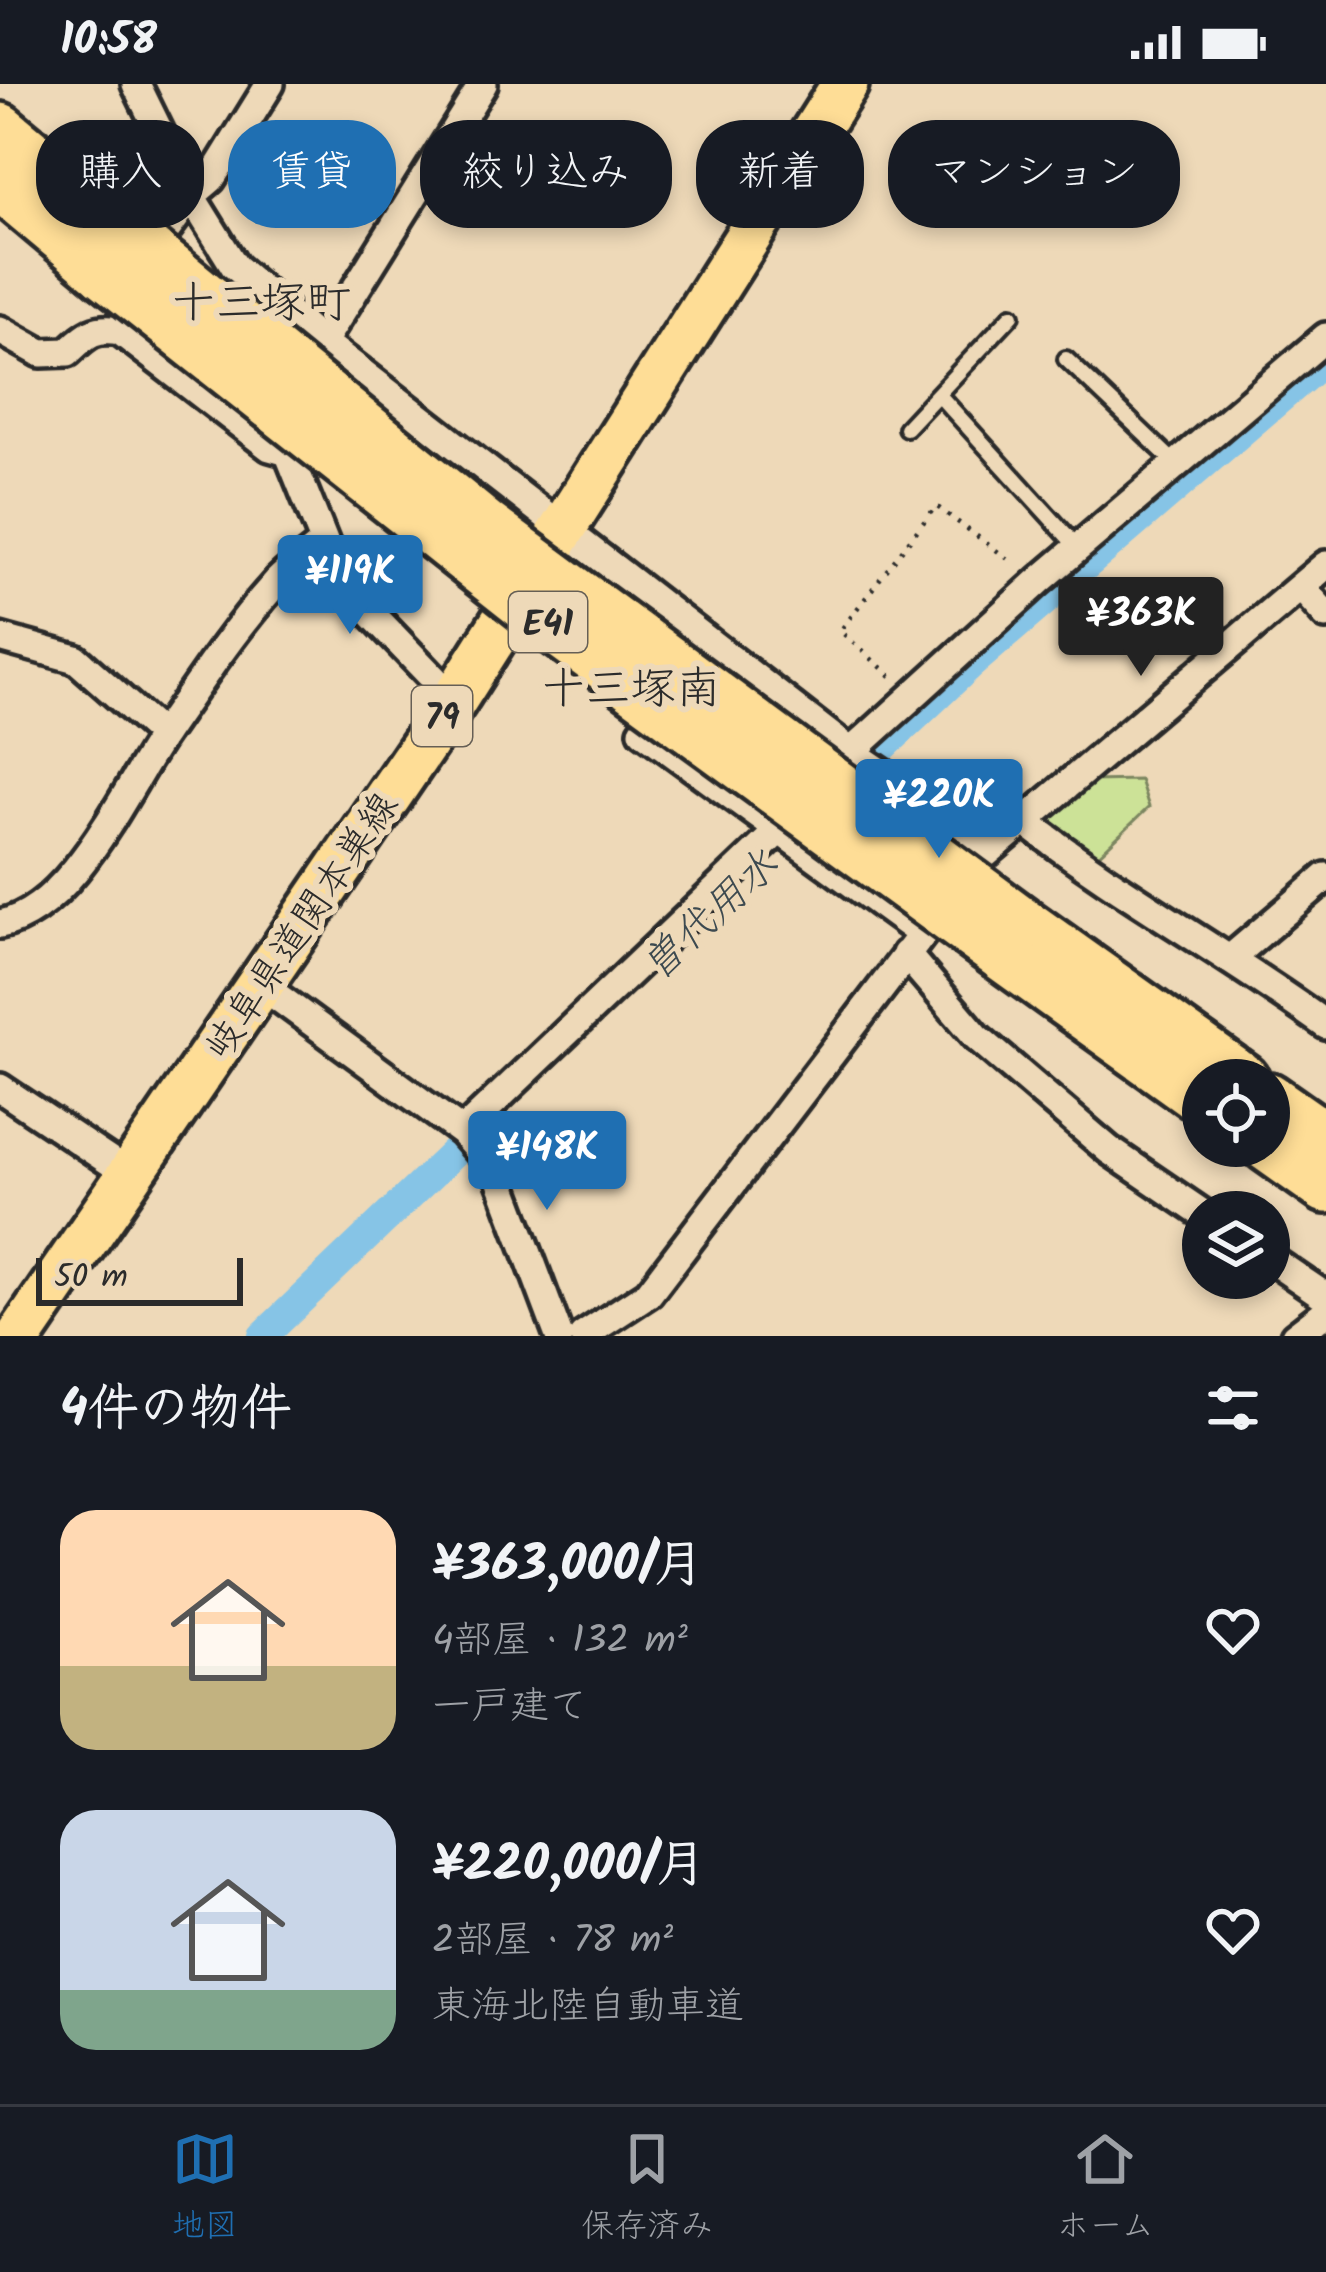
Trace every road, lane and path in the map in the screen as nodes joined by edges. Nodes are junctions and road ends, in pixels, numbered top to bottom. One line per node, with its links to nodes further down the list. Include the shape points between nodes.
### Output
1 (136, 84): 6 (street)
2 (270, 84): 9 (street)
3 (483, 84): 17 (street)
4 (814, 84): 23 (main road, 岐阜県道関本巣線 / 79)
5 (845, 84): 23 (main road, 岐阜県道関本巣線 / 79)
6 (154, 120)
7 (0, 129): 12 (highway, E41)
8 (0, 184): 12 (highway, E41)
9 (204, 185)
10 (204, 217): 17 (street, via 235,267)
11 (168, 228): 14 (street)
12 (122, 258): 41 (highway, E41, bridge, via 486,527)
13 (1012, 316): 19 (lane)
14 (100, 328): 15 (street, via 68,352 41,353); 21 (street, via 120,331 270,447)
15 (0, 330)
16 (1326, 337): 22 (street)
17 (320, 340): 21 (street, via 286,423); 23 (street)
18 (1066, 359): 22 (lane)
19 (938, 394): 20 (lane); 25 (lane)
20 (906, 428)
21 (288, 452): 24 (street)
22 (1175, 464): 25 (street)
23 (557, 521): 31 (main road, 岐阜県道関本巣線 / 79); 35 (street); 44 (main road, 岐阜県道関本巣線 / 79, via 454,700)
24 (323, 543): 31 (street, via 368,610); 34 (street, via 275,584)
25 (1079, 549): 27 (street)
26 (1326, 566): 28 (street)
27 (1039, 581): 32 (street); 32 (path, via 936,506 840,631)
28 (1300, 587): 29 (street); 36 (street)
29 (1326, 615)
30 (0, 638): 34 (street, via 76,659)
31 (439, 684): 53 (main road, 岐阜県道関本巣線 / 79)
32 (913, 695): 35 (street)
33 (643, 731): 37 (street)
34 (162, 735): 40 (street, via 64,886)
35 (851, 752): 37 (street); 38 (street)
36 (1023, 820): 38 (street); 43 (street)
37 (778, 831): 42 (street); 50 (street)
38 (991, 846): 42 (street)
39 (1326, 878): 43 (street)
40 (0, 924)
41 (1013, 940): 46 (highway, E41); 47 (highway, E41)
42 (914, 944): 55 (street, via 977,1037 1109,1150); 62 (street, via 649,1293)
43 (1231, 958): 45 (street)
44 (260, 984): 50 (street); 60 (main road, 岐阜県道関本巣線 / 79)
45 (1326, 1025)
46 (1208, 1059)
47 (1182, 1081)
48 (0, 1088): 53 (street)
49 (1290, 1114): 51 (highway)
50 (462, 1132): 61 (street, via 498,1174)
51 (1326, 1139)
52 (1290, 1162): 54 (highway)
53 (112, 1163): 59 (main road, 岐阜県道関本巣線 / 79)
54 (1326, 1187)
55 (1182, 1200)
56 (1290, 1272): 57 (street)
57 (1326, 1297)
58 (1326, 1312): 63 (street)
59 (0, 1327)
60 (20, 1336)
61 (560, 1336)
62 (583, 1336)
63 (1295, 1336)

